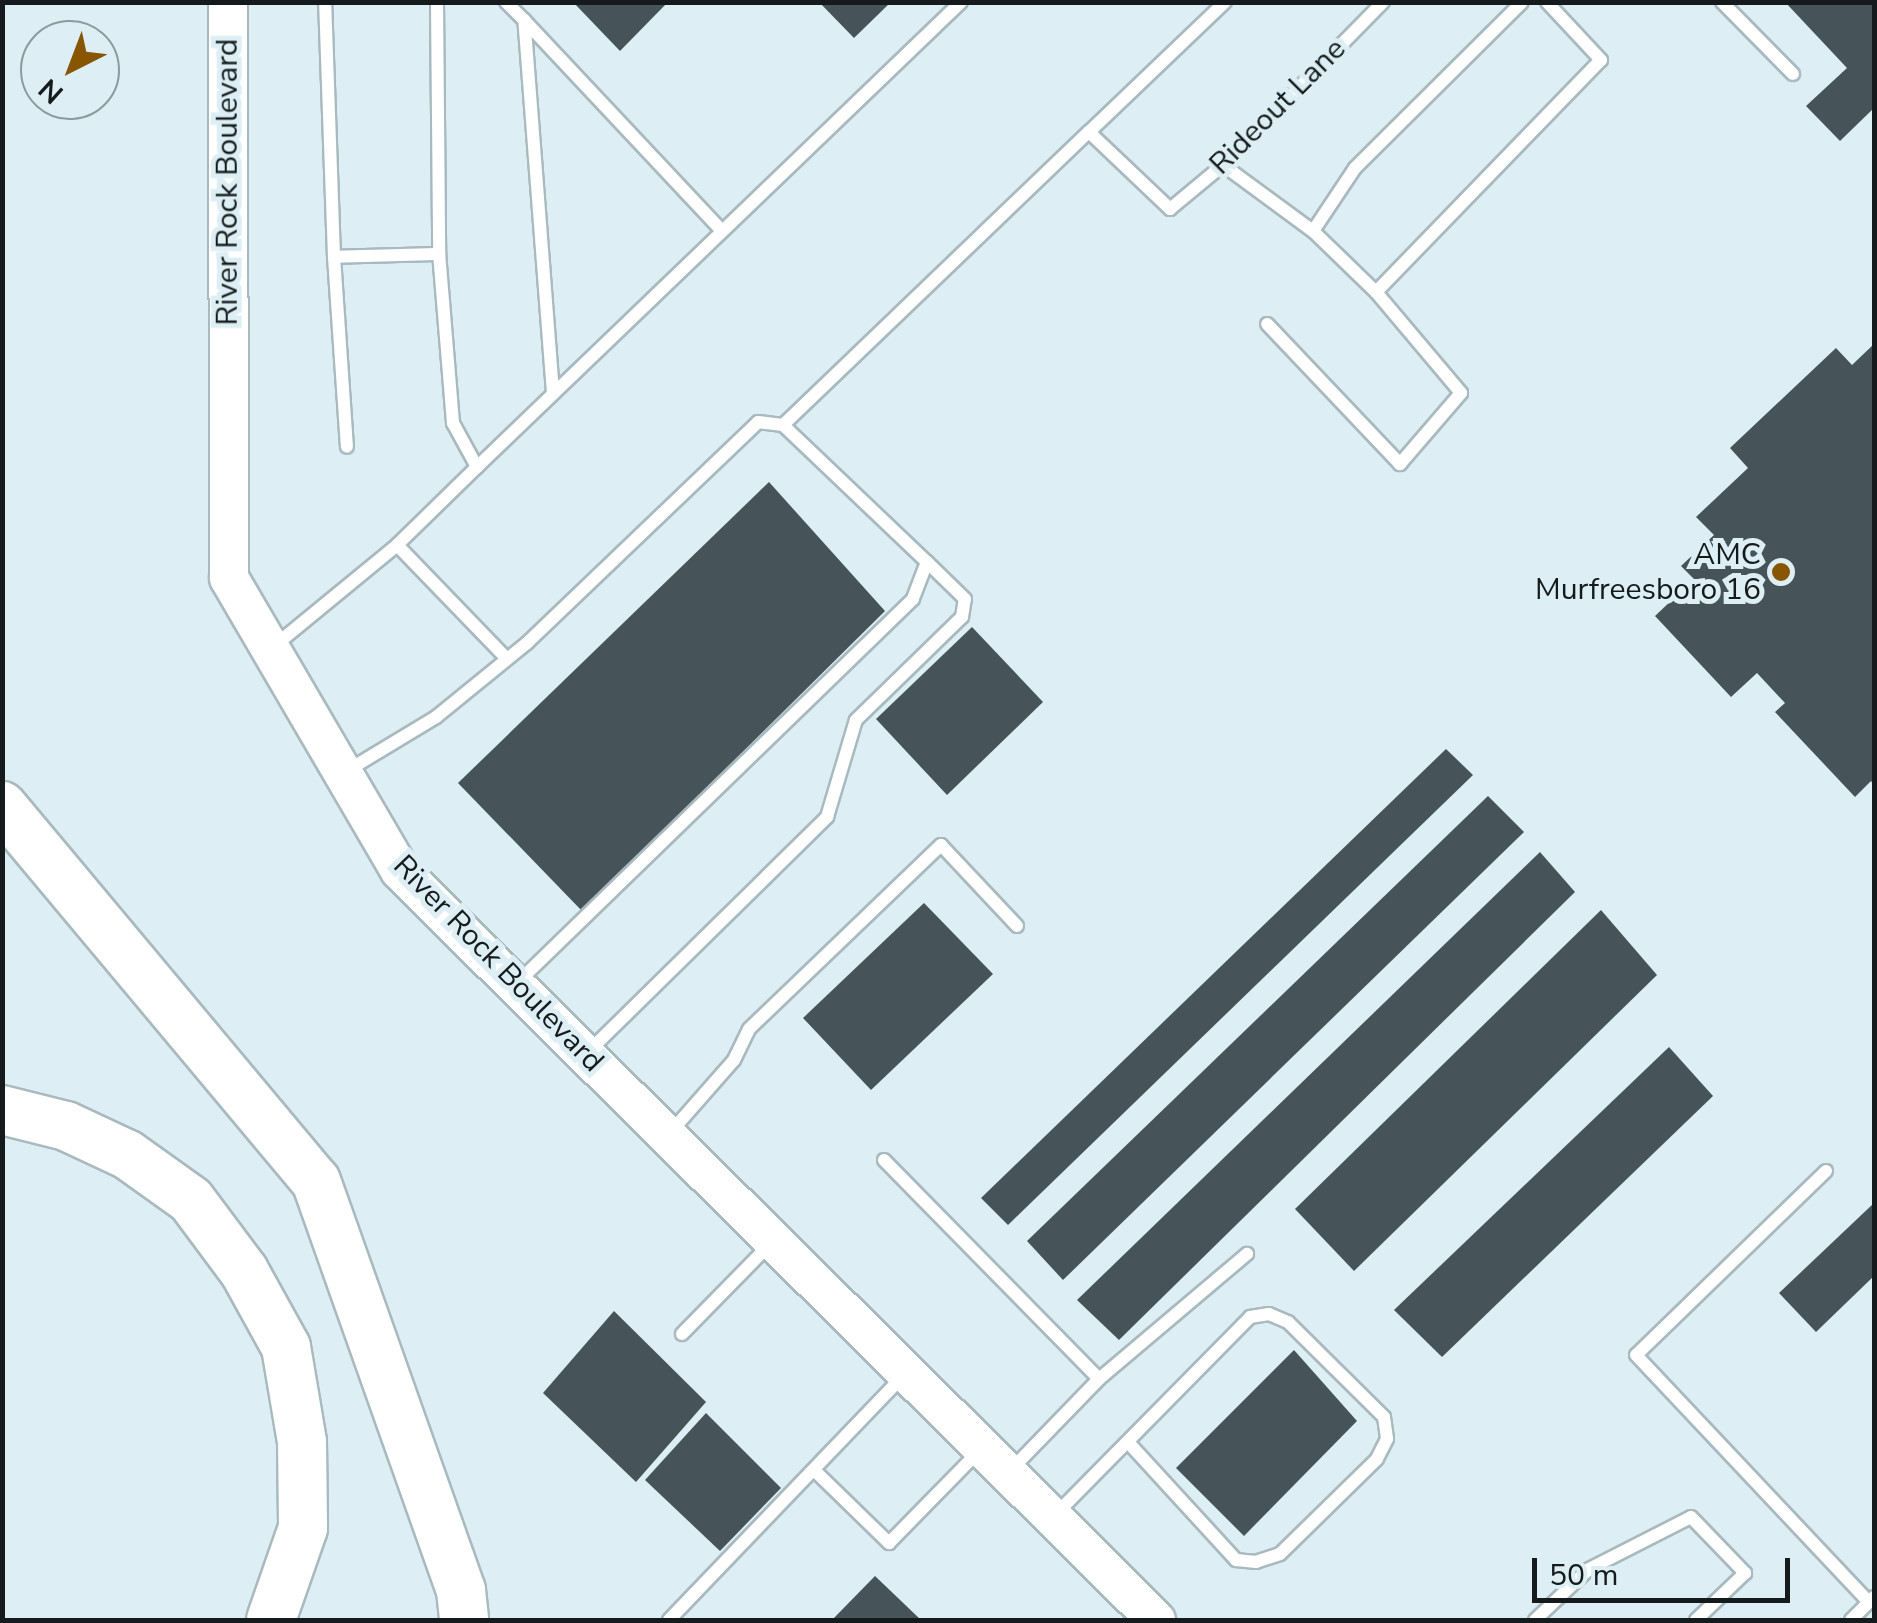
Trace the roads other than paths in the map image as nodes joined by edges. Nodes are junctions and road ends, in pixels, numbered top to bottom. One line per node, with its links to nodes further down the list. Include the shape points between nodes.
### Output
1 (228, 2): 27 (street, River Rock Boulevard, via 229,578)
2 (325, 2): 18 (lane)
3 (437, 2): 17 (lane)
4 (506, 2): 11 (lane)
5 (960, 2): 16 (lane)
6 (1225, 2): 13 (lane)
7 (1383, 2): 14 (lane, Rideout Lane)
8 (1522, 2): 15 (lane, via 1355,168)
9 (1547, 2): 19 (lane, via 1601,60)
10 (1722, 2): 12 (lane)
11 (524, 20): 16 (lane); 21 (lane)
12 (1793, 74)
13 (1089, 132): 14 (lane, Rideout Lane, via 1170,209); 22 (lane)
14 (1222, 165): 15 (lane)
15 (1313, 231): 19 (lane)
16 (722, 232): 21 (lane)
17 (439, 254): 18 (lane); 24 (lane, via 452,423)
18 (334, 257): 23 (lane)
19 (1376, 292): 20 (lane, via 1461,392 1400,464)
20 (1267, 324)
21 (553, 394): 24 (lane)
22 (783, 426): 26 (lane); 28 (lane, via 758,422)
23 (347, 448)
24 (477, 467): 25 (lane)
25 (397, 545): 27 (lane); 28 (lane)
26 (928, 562): 32 (lane, via 913,600); 33 (lane, via 965,598 962,617 856,720 827,817)
27 (271, 649): 29 (street, River Rock Boulevard)
28 (508, 658): 29 (lane, via 436,717)
29 (342, 773): 32 (street, River Rock Boulevard, via 400,871)
30 (2, 806): 49 (highway, via 316,1181 462,1590)
31 (1017, 926): 35 (lane, via 941,845 749,1029 734,1060)
32 (514, 985): 33 (street, River Rock Boulevard)
33 (585, 1055): 35 (street, River Rock Boulevard)
34 (2, 1110): 48 (highway, via 66,1126 128,1155 191,1200 244,1271 286,1347 302,1442 302,1528)
35 (667, 1136): 38 (street, River Rock Boulevard)
36 (884, 1160): 42 (lane)
37 (1826, 1171): 47 (lane, via 1636,1355)
38 (773, 1241): 40 (lane); 41 (street, River Rock Boulevard)
39 (1247, 1254): 42 (lane)
40 (682, 1334)
41 (906, 1373): 44 (street, River Rock Boulevard); 45 (lane)
42 (1099, 1379): 44 (lane)
43 (1128, 1442): 43 (lane, via 1250,1317 1269,1314 1288,1322 1384,1417 1387,1439 1377,1459 1280,1554 1256,1562 1236,1560); 46 (lane)
44 (995, 1461): 45 (lane, via 890,1543); 46 (street, River Rock Boulevard)
45 (814, 1470): 50 (lane)
46 (1053, 1518): 51 (street, River Rock Boulevard)
47 (1872, 1599): 54 (lane)
48 (271, 1620)
49 (464, 1620)
50 (670, 1620)
51 (1156, 1620)
52 (1535, 1620): 53 (lane, via 1589,1569 1691,1517 1745,1573)
53 (1696, 1620)
54 (1851, 1620)

